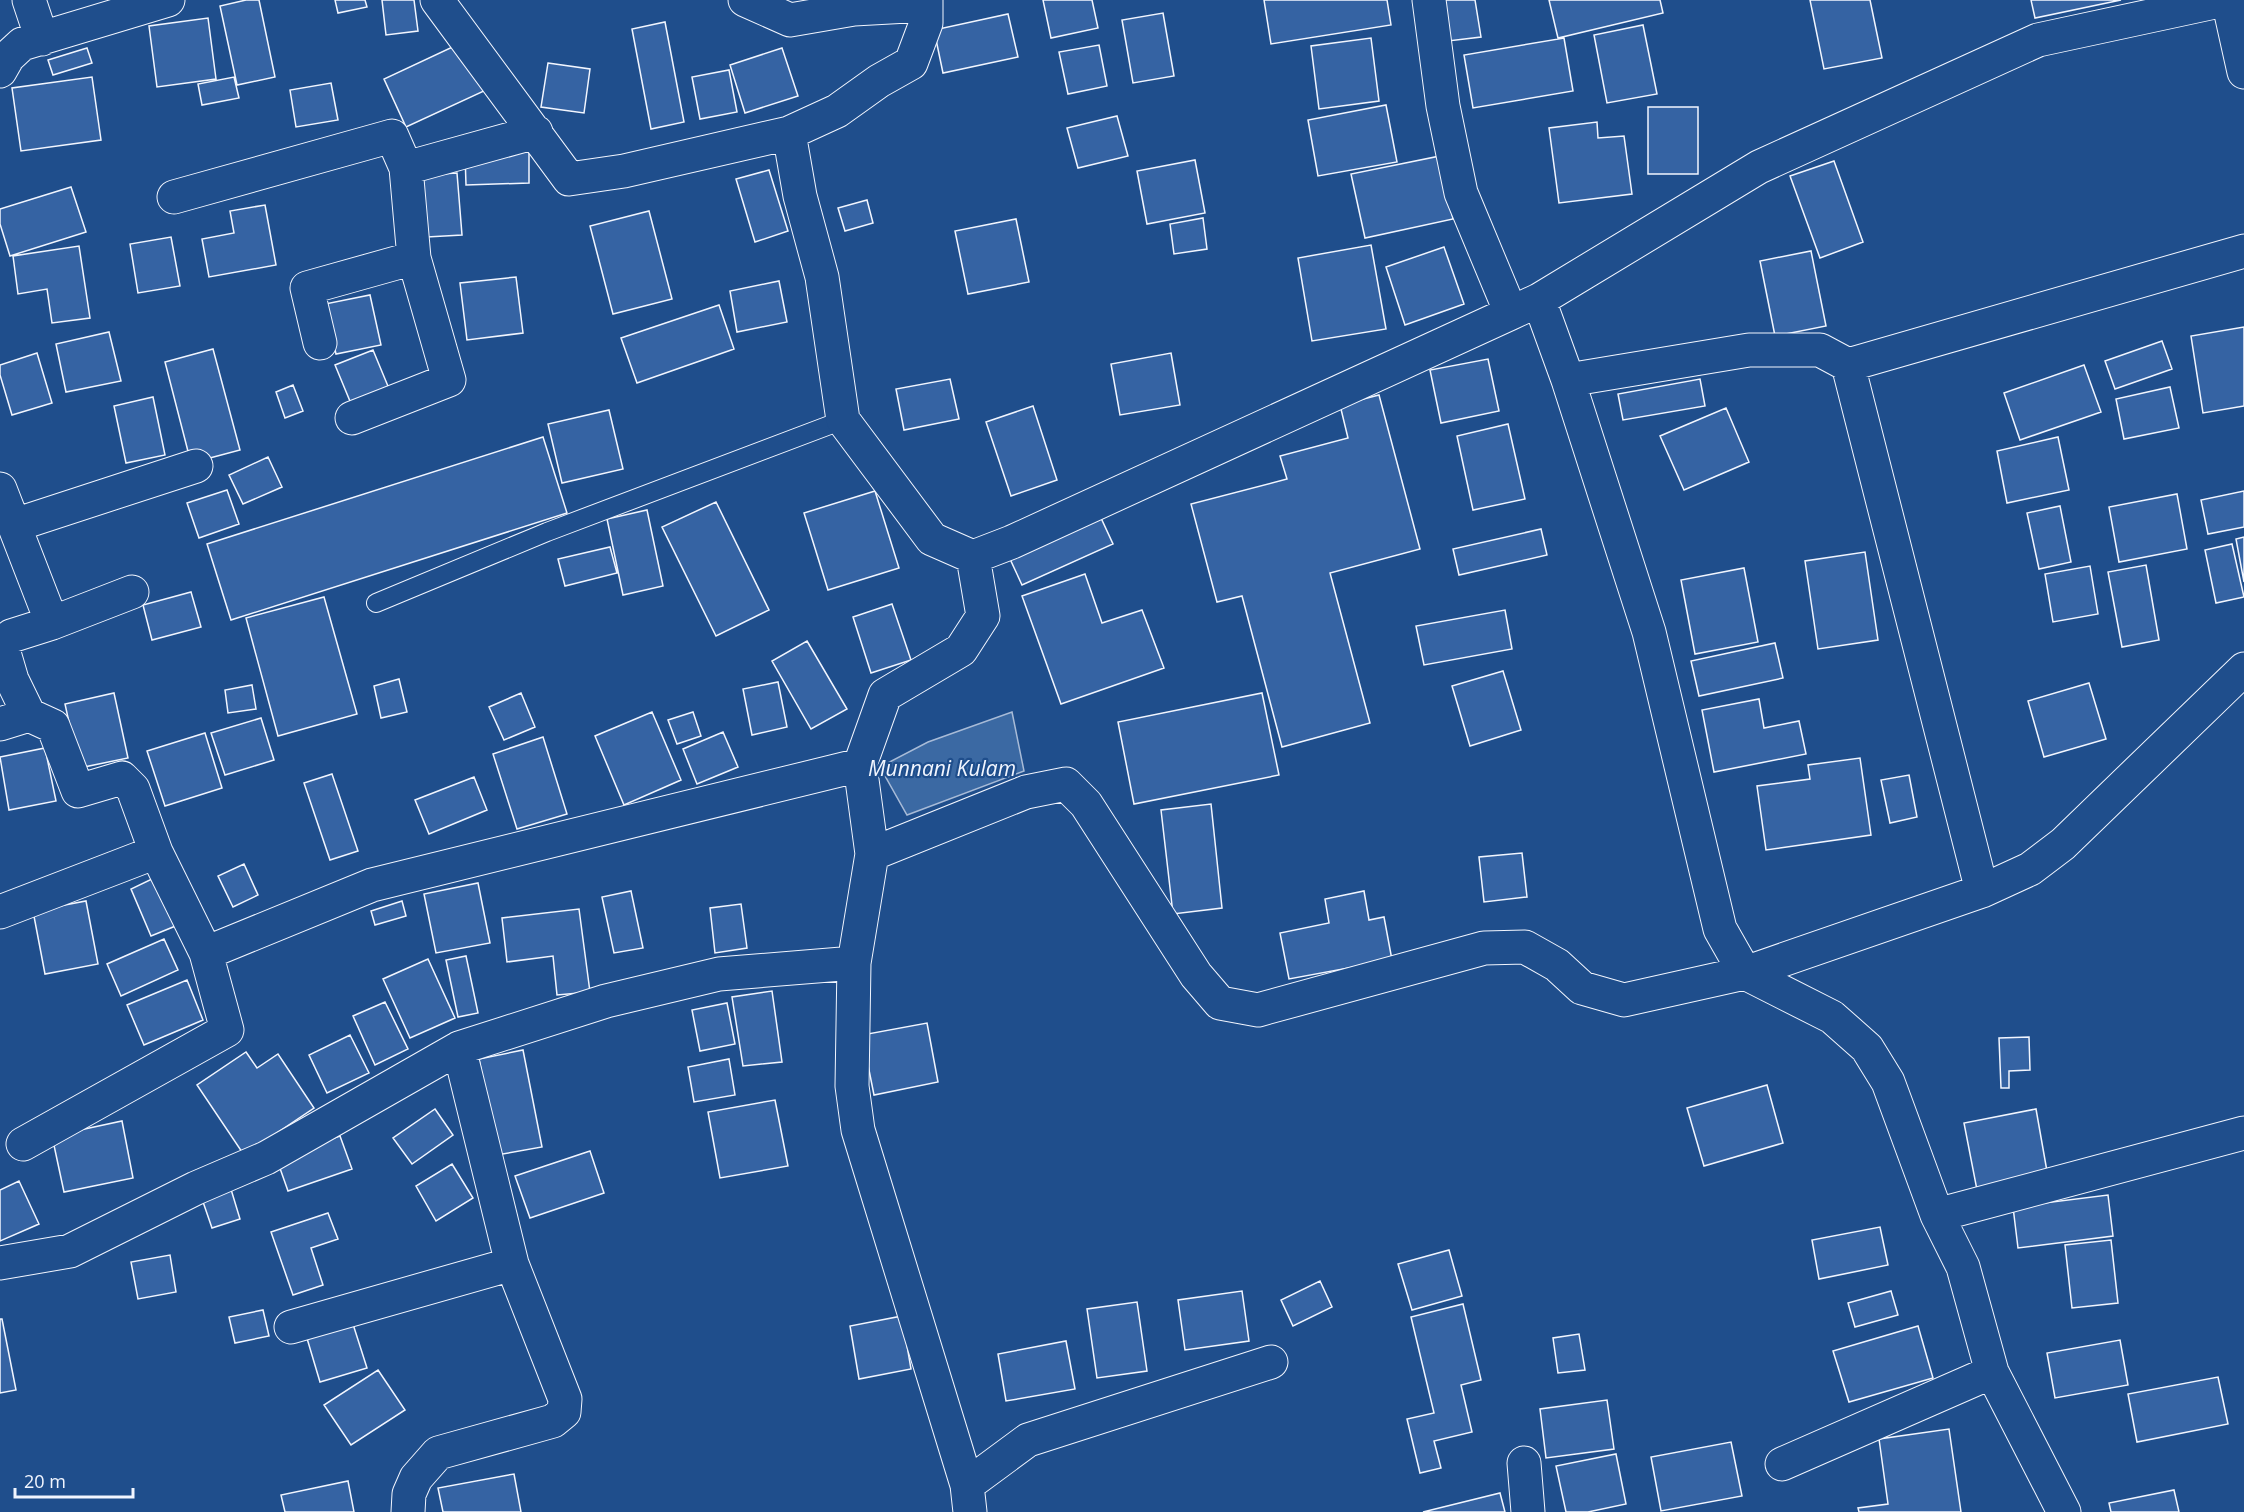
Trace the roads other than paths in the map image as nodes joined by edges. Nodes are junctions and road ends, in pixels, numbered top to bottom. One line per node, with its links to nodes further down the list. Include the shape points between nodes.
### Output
1 (29, 0): 8 (street)
2 (168, 0): 8 (street)
3 (437, 0): 11 (street)
4 (745, 0): 7 (street, via 790,20)
5 (1429, 0): 17 (street, via 1443,106 1461,193)
6 (2226, 0): 10 (street); 17 (street, via 2038,40 1758,167)
7 (926, 2): 12 (street, via 926,23 911,63 837,111)
8 (42, 39): 9 (street, via 22,44)
9 (0, 71)
10 (2244, 72)
11 (536, 132): 12 (street, via 568,179 624,171); 13 (street)
12 (789, 133): 22 (street, via 800,196 822,277)
13 (406, 168): 14 (street, via 392,136); 16 (street)
14 (174, 197)
15 (2244, 251): 19 (street)
16 (414, 258): 18 (street, via 307,288); 21 (street, via 449,380)
17 (1525, 307): 20 (street); 26 (street)
18 (320, 343)
19 (1848, 365): 20 (street, via 1820,350 1749,350); 35 (street)
20 (1568, 380): 39 (street, via 1649,632 1720,930)
21 (352, 418)
22 (843, 420): 26 (street, via 932,538); 28 (lane, via 547,532)
23 (196, 466): 25 (street)
24 (0, 489): 25 (street)
25 (15, 525): 29 (street)
26 (973, 557): 32 (street, via 983,616 961,650 885,695)
27 (132, 592): 29 (street)
28 (376, 603)
29 (52, 623): 31 (street, via 10,636 2,646 12,680)
30 (2244, 669): 35 (street, via 2063,844 2030,869)
31 (14, 720): 33 (street, via 53,726 78,791 122,778 133,789)
32 (860, 765): 34 (street); 37 (street, via 372,885)
33 (156, 852): 36 (street); 37 (street)
34 (872, 854): 38 (street); 39 (street, via 1026,792 1066,784 1086,804 1196,975 1220,1003 1258,1010 1484,948 1525,946 1557,965 1582,988 1624,1000)
35 (1982, 891): 39 (street)
36 (0, 912)
37 (206, 953): 42 (street, via 227,1030)
38 (854, 963): 40 (street, via 719,974 606,1001); 51 (street, via 852,1086 858,1130)
39 (1745, 973): 43 (street, via 1832,1017 1867,1048 1888,1083)
40 (459, 1048): 44 (street, via 266,1158 70,1251); 45 (street)
41 (2244, 1133): 43 (street)
42 (23, 1144)
43 (1937, 1215): 48 (street, via 1963,1267)
44 (0, 1263)
45 (512, 1264): 46 (street); 52 (street, via 566,1399 564,1412 553,1421 438,1453 416,1478 408,1494)
46 (291, 1327)
47 (1271, 1362): 51 (street, via 1028,1440)
48 (1992, 1372): 50 (street); 54 (street)
49 (1524, 1463): 53 (street)
50 (1782, 1464)
51 (968, 1499)
52 (408, 1512)
53 (1528, 1512)
54 (2064, 1512)

